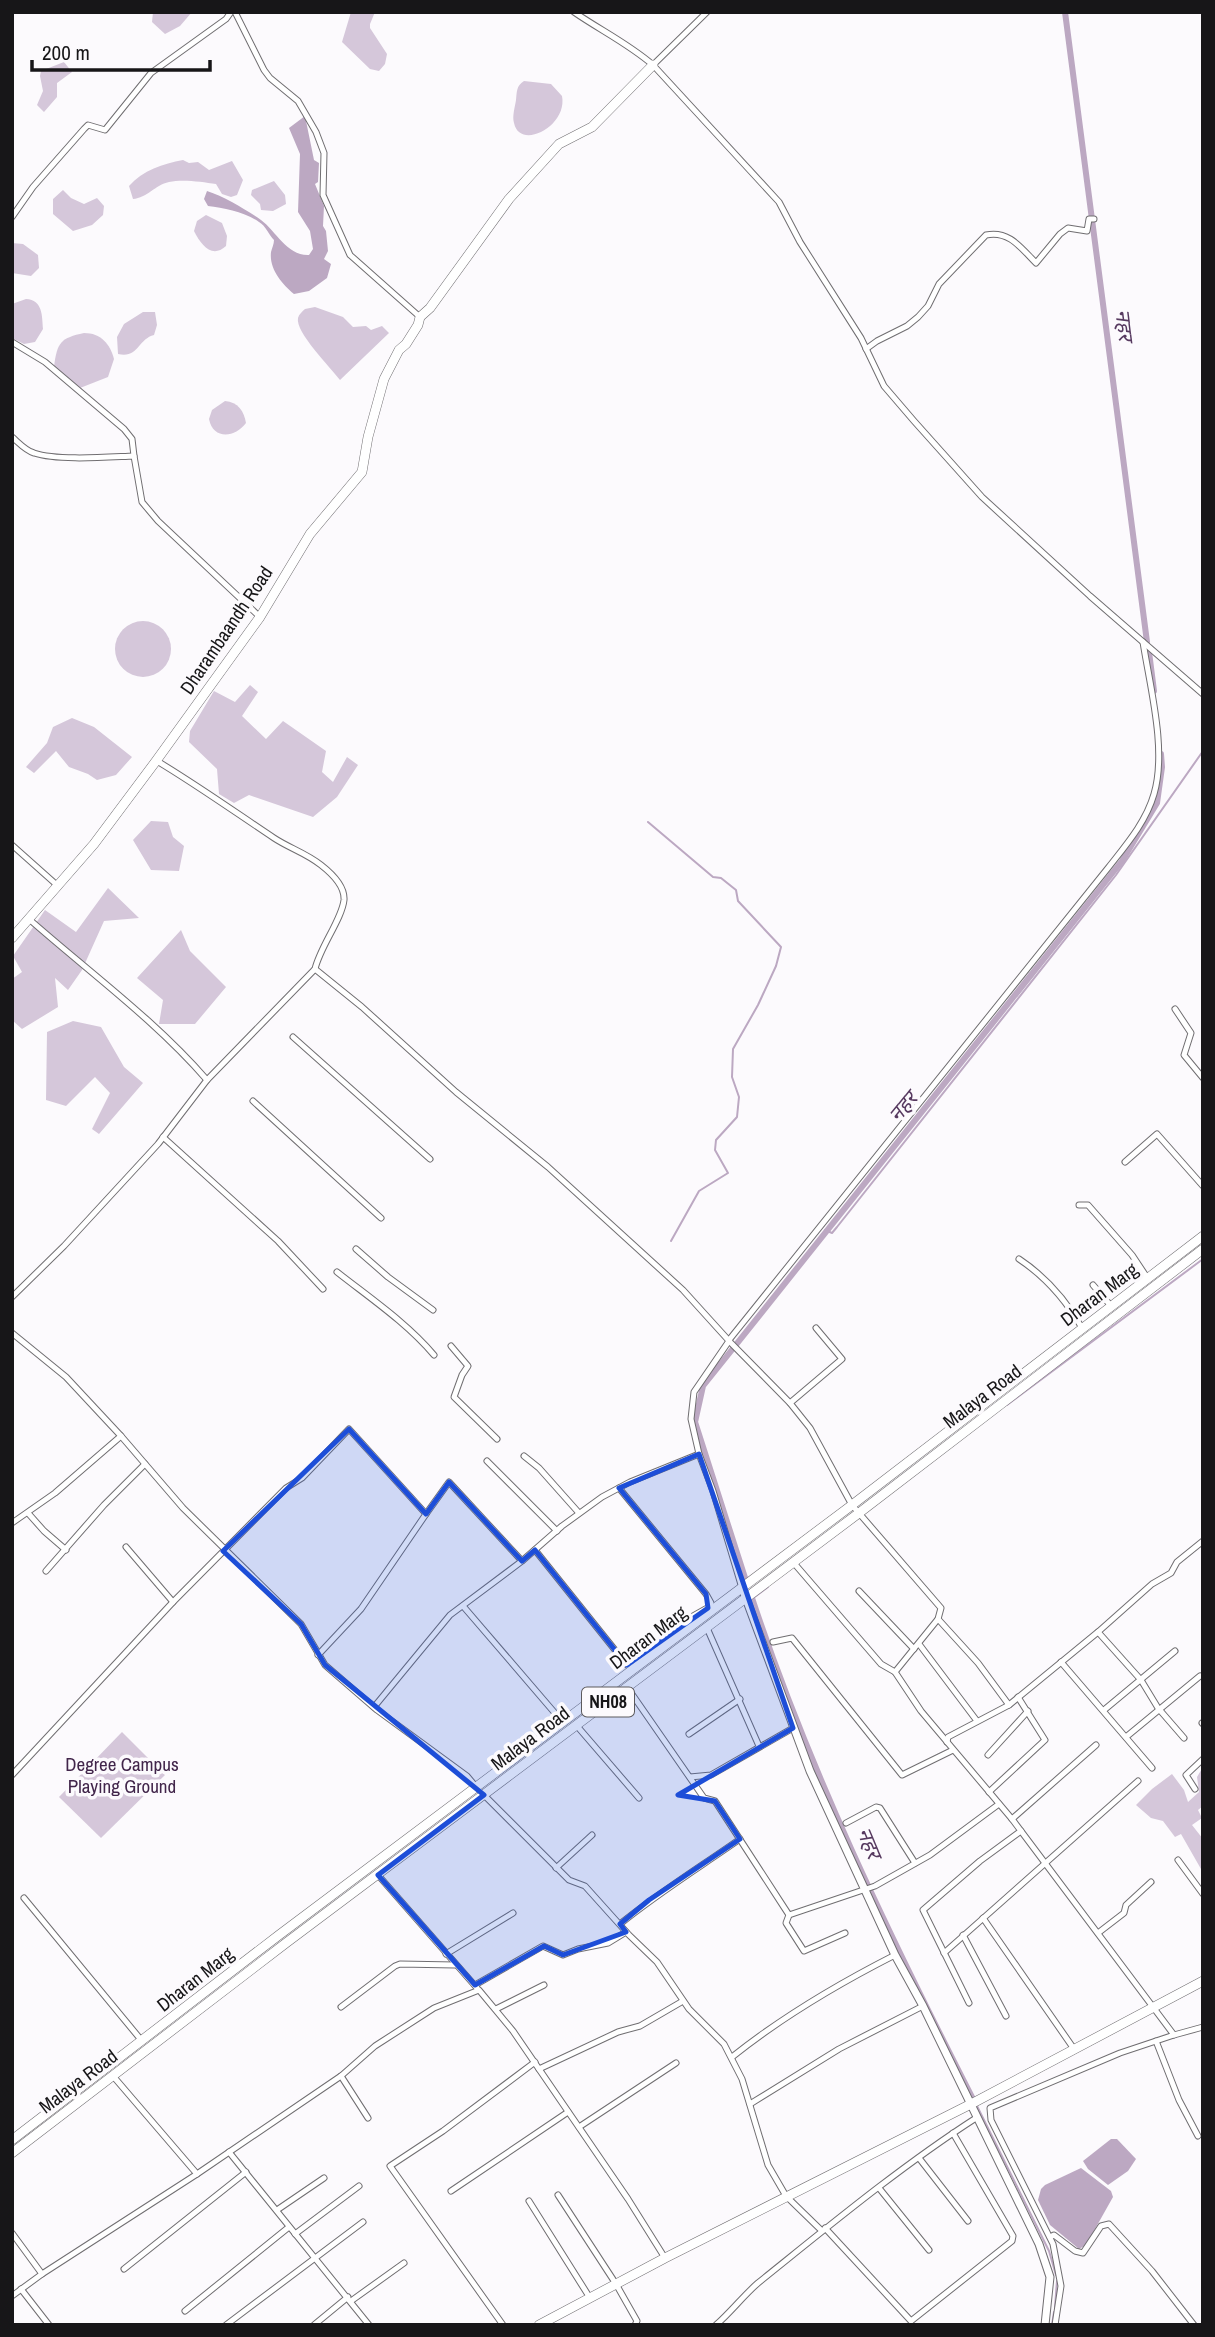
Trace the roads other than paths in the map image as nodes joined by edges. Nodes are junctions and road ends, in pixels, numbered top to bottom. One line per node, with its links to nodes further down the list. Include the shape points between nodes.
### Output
1 (233, 12): 5 (street, via 152,73 105,130 88,125); 7 (street, via 264,70 308,115 323,148 323,195 350,255)
2 (574, 12): 4 (street)
3 (707, 12): 4 (street)
4 (653, 65): 7 (main road, Dharambaandh Road, via 592,127 559,144 509,199); 9 (street, via 779,202)
5 (12, 217)
6 (1091, 219): 9 (street, via 1087,231 1068,228 1060,234 1036,263 1013,239 986,235 939,284 918,317)
7 (420, 317): 12 (main road, Dharambaandh Road, via 384,379 362,472 310,534)
8 (12, 342): 11 (street, via 45,362 124,429 132,439)
9 (866, 349): 13 (street, via 884,386 982,497)
10 (12, 437): 11 (street, via 43,455)
11 (134, 456): 12 (street, via 144,506)
12 (260, 617): 15 (main road, Dharambaandh Road)
13 (1143, 642): 14 (street); 46 (street, via 1158,761 1154,794 1145,816)
14 (1203, 694)
15 (156, 761): 17 (main road, Dharambaandh Road); 20 (street, via 318,863 336,881 344,899)
16 (12, 845): 17 (street)
17 (58, 886): 18 (main road, Dharambaandh Road)
18 (29, 919): 19 (main road, Dharambaandh Road); 24 (street, via 130,1004)
19 (12, 938)
20 (315, 969): 24 (street); 46 (street, via 558,1177 683,1290)
21 (1175, 1009): 23 (street, via 1191,1033 1184,1055)
22 (292, 1037): 27 (street)
23 (1203, 1078)
24 (208, 1080): 26 (street)
25 (253, 1101): 31 (street)
26 (163, 1137): 39 (street, via 278,1241); 40 (street)
27 (430, 1160)
28 (1125, 1162): 29 (street, via 1157,1133)
29 (1203, 1186)
30 (1079, 1205): 37 (street, via 1088,1205)
31 (382, 1218)
32 (1203, 1236): 37 (main road, Dharan Marg / NH08)
33 (356, 1249): 42 (street)
34 (1203, 1249): 37 (main road, Malaya Road / NH08)
35 (1019, 1259): 44 (street, via 1037,1270 1062,1297)
36 (337, 1272): 48 (street)
37 (1151, 1282): 41 (main road, Dharan Marg / NH08); 57 (main road, Malaya Road / NH08)
38 (1093, 1285): 41 (street)
39 (323, 1289)
40 (12, 1297)
41 (1111, 1306): 44 (main road, Dharan Marg / NH08)
42 (433, 1310)
43 (816, 1328): 49 (street, via 842,1359)
44 (1082, 1328): 57 (main road, Dharan Marg / NH08)
45 (12, 1333): 50 (street, via 66,1377)
46 (730, 1341): 49 (street); 52 (street, via 694,1392 691,1419)
47 (451, 1346): 51 (street, via 468,1366 454,1397)
48 (434, 1355)
49 (790, 1403): 57 (street, via 810,1428)
50 (121, 1436): 55 (street); 58 (street)
51 (497, 1439)
52 (699, 1454): 56 (street); 71 (street)
53 (524, 1457): 59 (street)
54 (487, 1461): 62 (street)
55 (145, 1464): 65 (street); 66 (street)
56 (619, 1488): 59 (street); 67 (street, via 706,1594 709,1607 627,1665)
57 (855, 1509): 69 (main road, Malaya Road / NH08); 71 (main road, Dharan Marg / NH08); 76 (street, via 941,1608)
58 (28, 1513): 61 (street); 65 (street)
59 (579, 1513): 62 (street)
60 (426, 1514): 66 (street, via 349,1429); 68 (street, via 449,1482); 82 (street, via 360,1609)
61 (12, 1523)
62 (557, 1531): 67 (street)
63 (1203, 1541): 78 (street)
64 (126, 1547): 74 (street)
65 (66, 1550): 70 (street)
66 (223, 1550): 74 (street); 82 (street, via 301,1624)
67 (535, 1550): 68 (street)
68 (522, 1561): 75 (street)
69 (793, 1562): 73 (main road, Malaya Road / NH08); 84 (street, via 881,1664)
70 (46, 1571)
71 (742, 1588): 73 (street); 87 (main road, Dharan Marg / NH08)
72 (859, 1591): 80 (street)
73 (745, 1598): 77 (main road, Malaya Road / NH08); 98 (street)
74 (173, 1602): 109 (street)
75 (463, 1606): 91 (street, via 450,1615); 95 (street)
76 (937, 1619): 80 (street); 90 (street)
77 (706, 1628): 87 (main road, Malaya Road / NH08); 89 (street)
78 (1098, 1632): 83 (street); 86 (street)
79 (772, 1642): 105 (street, via 792,1638 902,1775)
80 (917, 1646): 84 (street); 96 (street)
81 (1175, 1651): 86 (street)
82 (318, 1655): 91 (street)
83 (1061, 1662): 88 (street); 92 (street)
84 (895, 1672): 102 (street)
85 (1200, 1676): 93 (street)
86 (1141, 1680): 92 (street); 93 (street)
87 (625, 1683): 97 (main road, Malaya Road / NH08); 112 (street); 115 (main road, Dharan Marg / NH08)
88 (1018, 1697): 90 (street); 94 (street)
89 (740, 1699): 99 (street); 104 (street)
90 (1009, 1705): 96 (street)
91 (374, 1707): 115 (street)
92 (1104, 1710): 100 (street)
93 (1160, 1710): 100 (street); 101 (street)
94 (1028, 1711): 106 (street); 116 (street, via 1045,1740)
95 (554, 1712)
96 (976, 1721): 102 (street, via 948,1737)
97 (577, 1726): 115 (main road, Malaya Road / NH08); 117 (street)
98 (793, 1728): 104 (street); 131 (street)
99 (689, 1734)
100 (1126, 1737): 110 (street)
101 (1184, 1738)
102 (948, 1744): 105 (street)
103 (1096, 1745): 119 (street)
104 (760, 1746): 112 (street, via 710,1775)
105 (953, 1750): 116 (street)
106 (988, 1755)
107 (1203, 1759): 114 (street, via 1186,1774)
108 (12, 1760): 109 (street)
109 (19, 1768): 111 (street)
110 (1152, 1768)
111 (12, 1775)
112 (690, 1777): 123 (street, via 704,1798 715,1801)
113 (1138, 1781): 126 (street)
114 (1195, 1789)
115 (481, 1791): 127 (street); 128 (main road, Malaya Road / NH08); 130 (main road, Dharan Marg / NH08)
116 (989, 1792): 118 (street)
117 (639, 1798)
118 (999, 1804): 119 (street); 125 (street)
119 (1012, 1819): 121 (street)
120 (846, 1823): 125 (street, via 880,1808)
121 (1021, 1831): 126 (street); 142 (street, via 923,1910)
122 (592, 1835): 127 (street)
123 (740, 1839): 135 (street); 137 (street)
124 (1178, 1860): 132 (street)
125 (915, 1863): 131 (street)
126 (1046, 1863): 136 (street); 140 (street)
127 (556, 1868): 137 (street, via 585,1886)
128 (378, 1875): 130 (main road, Malaya Road / NH08); 143 (street)
129 (1151, 1882): 140 (street, via 1126,1905 1124,1913)
130 (357, 1883): 158 (main road, Dharan Marg / NH08); 165 (main road, Malaya Road / NH08)
131 (864, 1890): 135 (street); 144 (street)
132 (1203, 1894)
133 (24, 1898): 158 (street)
134 (513, 1913): 143 (street)
135 (789, 1915): 139 (street, via 786,1923 804,1951)
136 (983, 1918): 141 (street); 160 (street)
137 (620, 1924): 138 (street)
138 (626, 1932): 148 (street, via 608,1943 563,1955 543,1946); 149 (street, via 657,1962)
139 (845, 1933)
140 (1098, 1933): 152 (street)
141 (963, 1936): 142 (street); 155 (street)
142 (944, 1953): 150 (street)
143 (446, 1954): 145 (street)
144 (895, 1955): 151 (street); 161 (street, via 772,2026)
145 (455, 1965): 148 (street); 153 (street, via 400,1964)
146 (1203, 1981): 152 (main road)
147 (544, 1985): 154 (street)
148 (477, 1988): 154 (street); 166 (street, via 434,2008 375,2046)
149 (683, 2001): 161 (street); 164 (street, via 640,2026)
150 (969, 2003)
151 (923, 2006): 167 (street, via 839,2049); 168 (street)
152 (1151, 2006): 157 (street); 160 (main road)
153 (341, 2007)
154 (496, 2009): 162 (street)
155 (1006, 2017)
156 (1203, 2026): 157 (street)
157 (1174, 2035): 159 (street)
158 (142, 2041): 165 (main road, Dharan Marg / NH08)
159 (1156, 2041): 174 (street); 195 (street, via 990,2108 990,2120)
160 (1074, 2049): 168 (main road)
161 (732, 2057): 167 (street)
162 (535, 2062): 164 (street); 213 (street, via 390,2166)
163 (676, 2063): 172 (street)
164 (539, 2069): 169 (street)
165 (109, 2072): 175 (main road, Dharan Marg / NH08); 177 (main road, Malaya Road / NH08); 180 (street)
166 (341, 2076): 170 (street); 176 (street)
167 (750, 2104): 186 (street, via 768,2165)
168 (970, 2104): 171 (street); 186 (main road)
169 (568, 2112): 172 (street); 184 (street)
170 (368, 2118)
171 (976, 2118): 173 (street); 217 (street, via 1039,2244 1049,2277)
172 (579, 2127): 198 (street)
173 (953, 2133): 178 (street); 208 (street, via 1012,2241)
174 (1198, 2136)
175 (12, 2140)
176 (229, 2152): 179 (street); 180 (street)
177 (12, 2153)
178 (919, 2158): 183 (street); 189 (street)
179 (246, 2172): 188 (street); 200 (street)
180 (197, 2174): 201 (street)
181 (324, 2178): 188 (street)
182 (359, 2186): 194 (street)
183 (879, 2188): 192 (street); 196 (street)
184 (451, 2191)
185 (558, 2195): 202 (street)
186 (786, 2196): 192 (street); 198 (main road)
187 (529, 2201): 205 (street)
188 (277, 2210): 191 (street)
189 (968, 2221)
190 (363, 2222): 197 (street)
191 (289, 2227): 194 (street); 207 (street)
192 (823, 2229): 208 (street); 216 (street)
193 (12, 2233): 201 (street)
194 (295, 2234): 197 (street)
195 (1050, 2237): 218 (street, via 1061,2286); 219 (street, via 1054,2235 1083,2253 1101,2226 1109,2224)
196 (929, 2249)
197 (316, 2258): 206 (street); 210 (street)
198 (664, 2258): 202 (main road)
199 (404, 2263): 206 (street)
200 (124, 2269)
201 (41, 2274): 203 (street)
202 (616, 2284): 205 (main road); 215 (street)
203 (21, 2289): 204 (street); 209 (street)
204 (12, 2296)
205 (590, 2298): 214 (main road)
206 (349, 2299): 211 (street); 212 (street)
207 (185, 2311)
208 (913, 2323)
209 (49, 2325)
210 (226, 2325)
211 (314, 2325)
212 (369, 2325)
213 (503, 2325)
214 (539, 2325)
215 (635, 2325)
216 (716, 2325)
217 (1045, 2325)
218 (1055, 2325)
219 (1194, 2325)

